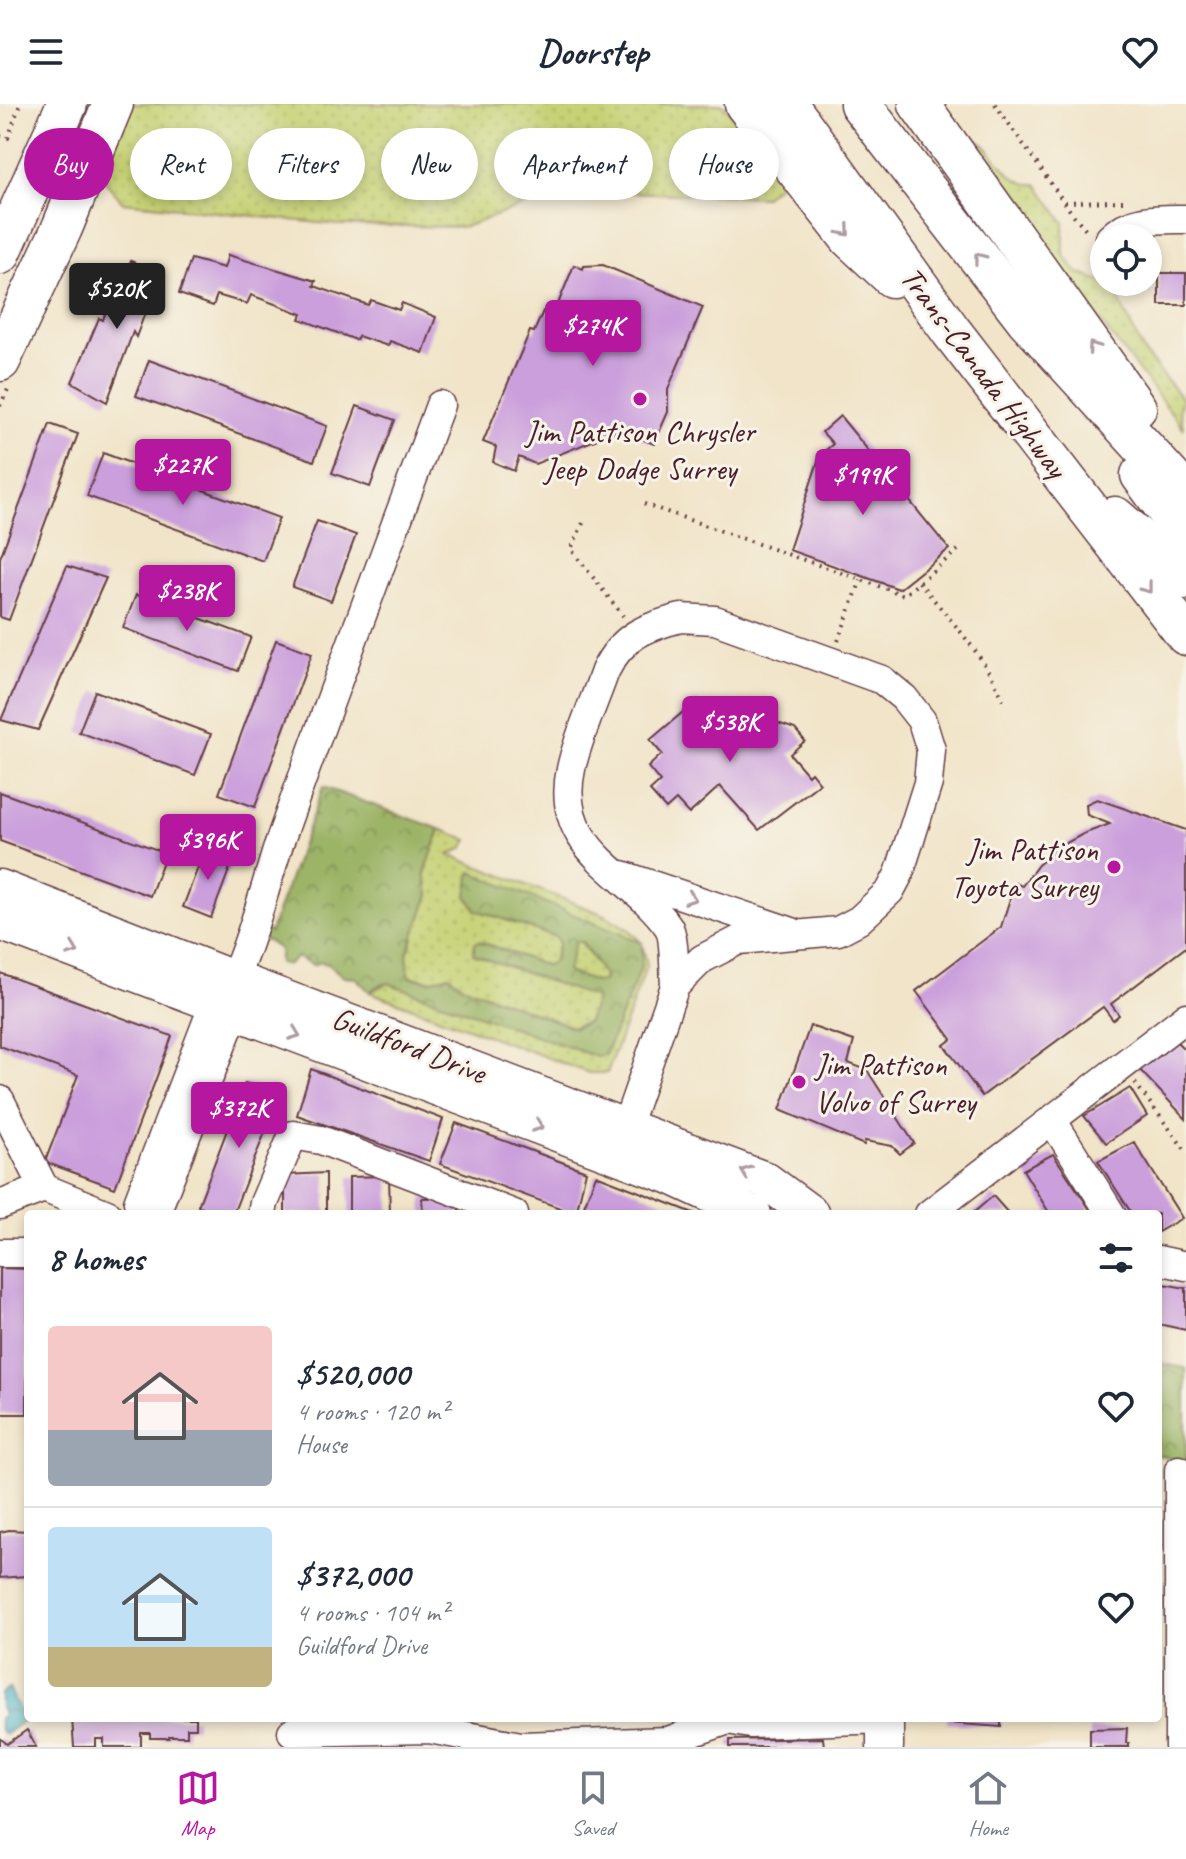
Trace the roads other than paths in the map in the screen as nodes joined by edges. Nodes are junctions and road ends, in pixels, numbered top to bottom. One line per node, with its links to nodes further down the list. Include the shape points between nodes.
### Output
1 (67, 104): 9 (highway)
2 (113, 104): 12 (highway)
3 (745, 104): 11 (highway, one-way to 11, via 850,238)
4 (787, 104): 11 (highway, Trans-Canada Highway)
5 (860, 104): 10 (highway, Trans-Canada Highway, one-way to 5)
6 (919, 104): 15 (highway, one-way to 6)
7 (1186, 219): 8 (street)
8 (1134, 224)
9 (0, 254)
10 (1027, 320): 16 (highway, Trans-Canada Highway); 17 (highway)
11 (951, 331): 14 (highway, Trans-Canada Highway)
12 (0, 361)
13 (440, 405): 25 (street)
14 (1048, 459): 18 (highway); 19 (highway, Trans-Canada Highway, one-way to 19)
15 (1186, 480)
16 (1186, 494)
17 (1186, 536)
18 (1186, 579)
19 (1186, 635)
20 (617, 873): 23 (street, one-way to 23); 23 (street, via 597,859 578,834 570,804 570,771 605,671 613,655 651,625 681,618 715,620 882,680 922,721 931,750 928,783 890,891 859,920 838,931); 24 (street, via 670,929)
21 (0, 888): 25 (main road, Guildford Drive)
22 (0, 922): 25 (main road, Guildford Drive, one-way to 25)
23 (800, 934): 24 (street, via 739,940 702,959)
24 (675, 986): 29 (street)
25 (228, 993): 29 (main road, Guildford Drive); 33 (street, via 228,1029)
26 (1182, 1027): 28 (street)
27 (0, 1100): 30 (street)
28 (1052, 1120): 38 (street); 39 (street)
29 (621, 1141): 36 (main road, Guildford Drive, via 671,1176); 37 (main road, Guildford Drive, one-way to 29, via 765,1180)
30 (44, 1188): 31 (street); 32 (street)
31 (0, 1205)
32 (97, 1210)
33 (143, 1210)
34 (263, 1210): 35 (street, via 293,1135 321,1140)
35 (504, 1210)
36 (744, 1210)
37 (806, 1210)
38 (939, 1210)
39 (1108, 1210)
40 (0, 1253): 41 (street)
41 (24, 1253)
42 (1162, 1261): 43 (street)
43 (1186, 1266)
44 (1179, 1470): 45 (street)
45 (1182, 1547): 50 (street)
46 (722, 1722): 49 (street, via 668,1741 521,1746 429,1729)
47 (739, 1722): 48 (street)
48 (885, 1728)
49 (292, 1732)
50 (1179, 1747)

